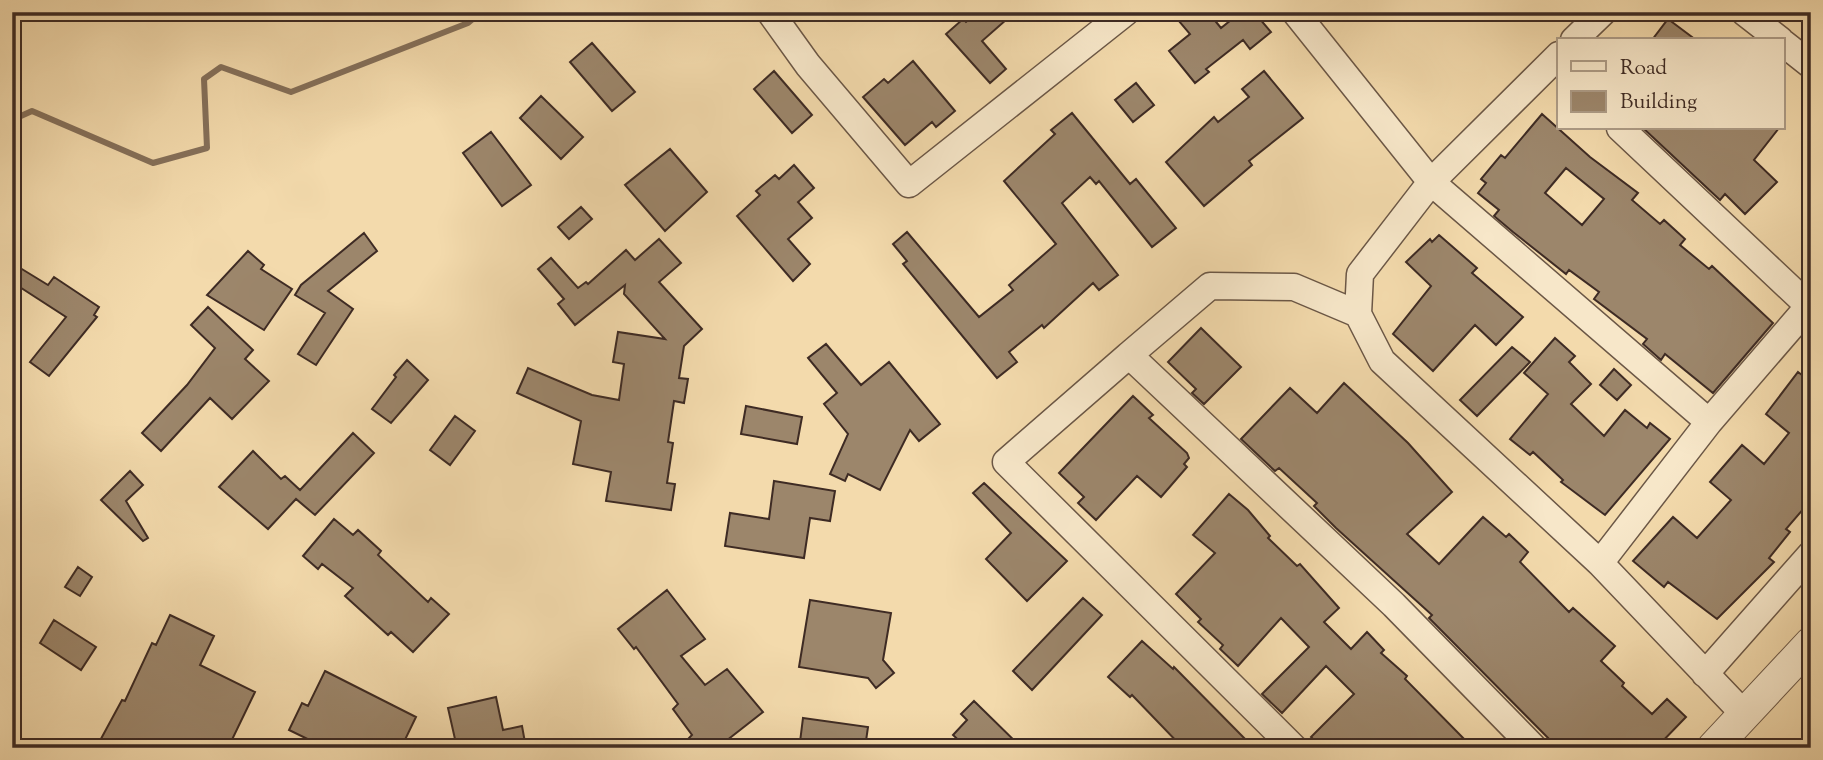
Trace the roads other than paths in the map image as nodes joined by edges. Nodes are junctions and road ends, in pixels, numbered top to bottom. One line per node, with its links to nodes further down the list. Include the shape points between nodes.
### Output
1 (770, 12): 2 (street, via 808,65 909,184)
2 (1126, 12)
3 (1295, 12): 12 (street)
4 (1602, 12): 6 (street)
5 (1744, 12): 7 (street)
6 (1576, 38)
7 (1777, 38)
8 (1784, 43): 10 (street)
9 (1556, 63): 12 (street)
10 (1811, 65)
11 (1622, 130): 13 (street)
12 (1431, 182): 14 (street, via 1360,274); 16 (street)
13 (1810, 307): 16 (street)
14 (1358, 314): 15 (street, via 1294,287 1210,286); 18 (street, via 1382,361)
15 (1129, 355): 22 (street, via 1006,462); 23 (street, via 1394,605)
16 (1709, 422): 18 (street)
17 (1811, 554): 20 (street)
18 (1600, 563): 20 (street)
19 (1811, 643): 21 (street)
20 (1705, 674): 21 (street)
21 (1744, 713): 24 (street)
22 (1294, 748)
23 (1534, 748)
24 (1713, 748)

